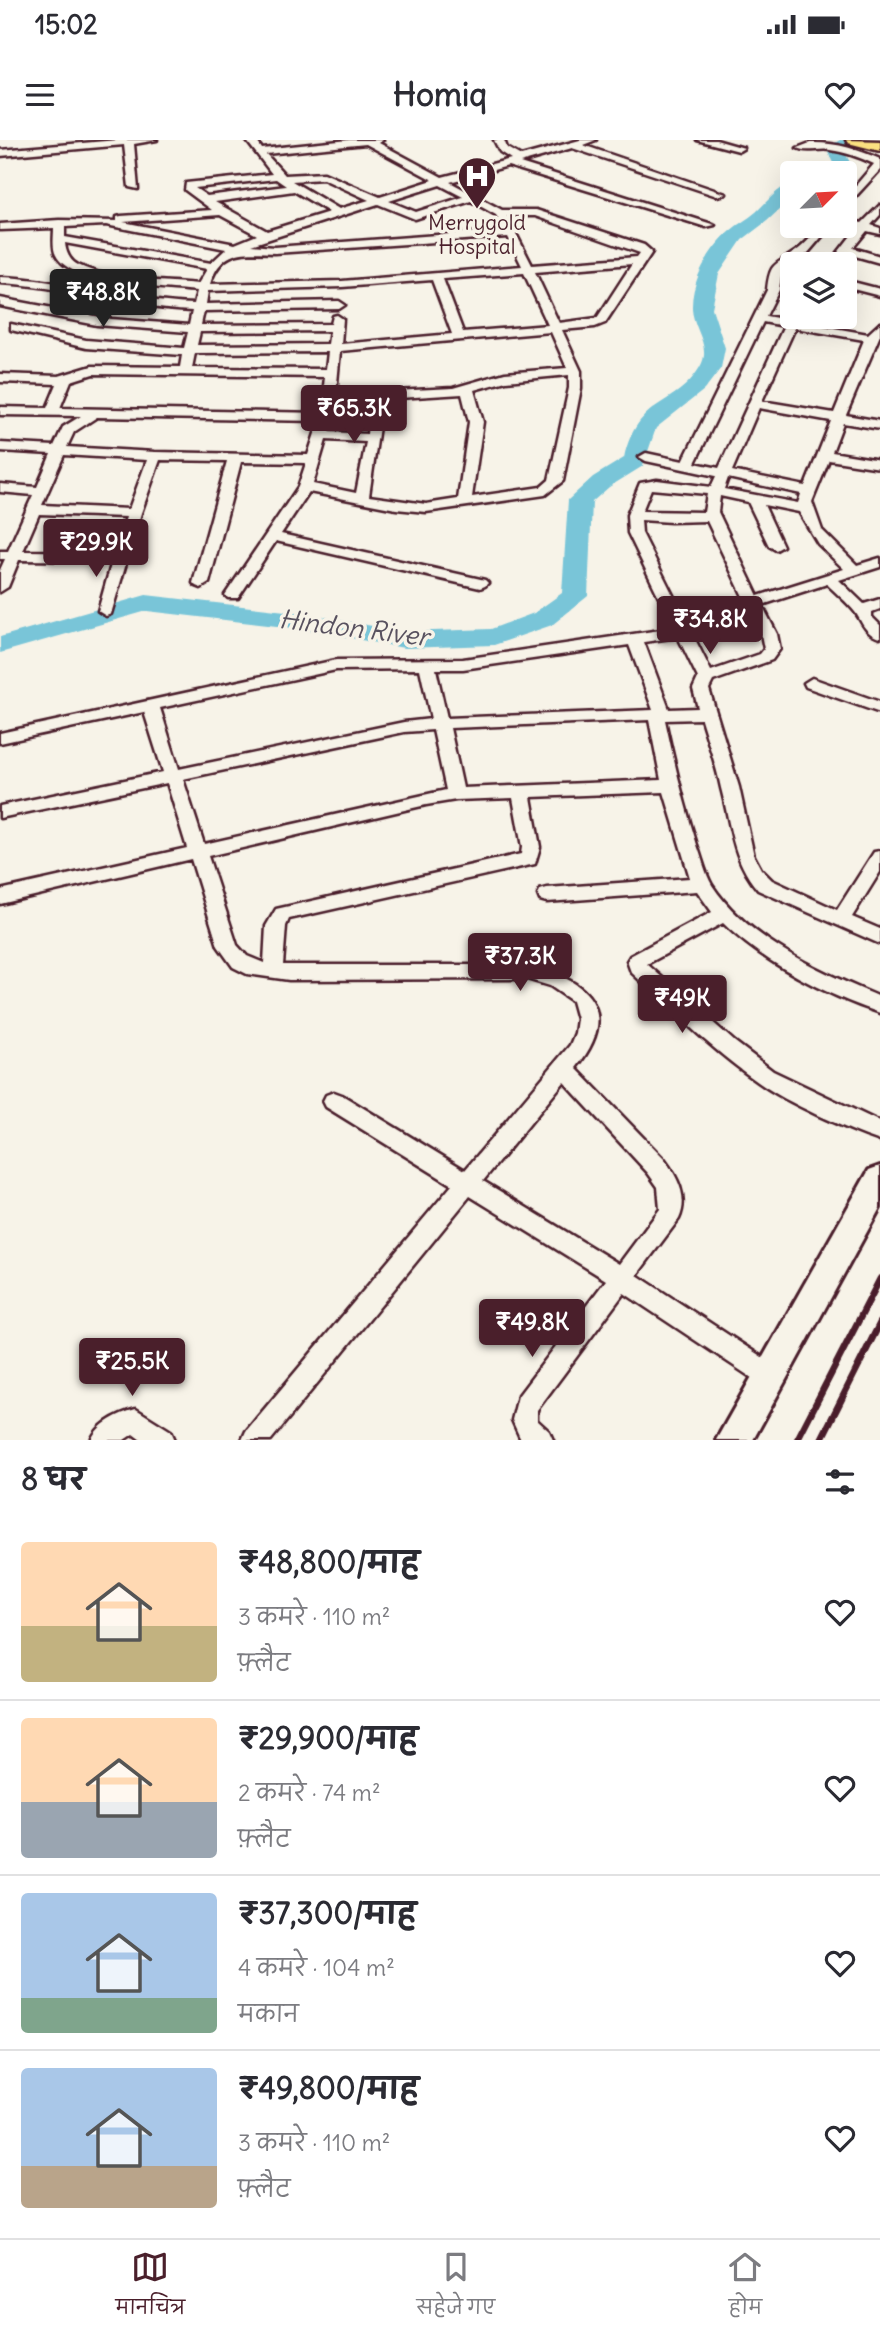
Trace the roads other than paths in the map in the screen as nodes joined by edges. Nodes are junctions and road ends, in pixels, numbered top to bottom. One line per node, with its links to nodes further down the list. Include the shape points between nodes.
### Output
1 (152, 140): 7 (street)
2 (251, 140): 13 (street)
3 (499, 140): 15 (street)
4 (591, 140): 8 (street)
5 (702, 140): 11 (street)
6 (373, 141): 13 (street); 18 (street)
7 (129, 142): 14 (street); 21 (street)
8 (575, 146): 15 (street); 23 (street)
9 (851, 146): 10 (highway); 12 (street, via 810,144); 16 (street)
10 (880, 146)
11 (739, 148)
12 (802, 149)
13 (258, 152): 17 (street)
14 (0, 153)
15 (514, 161): 18 (street); 34 (street)
16 (880, 164): 19 (street)
17 (279, 177): 22 (street); 26 (street, via 190,185); 27 (street, via 324,176)
18 (441, 181): 24 (street); 27 (street)
19 (866, 183): 20 (street); 25 (street)
20 (880, 185)
21 (134, 187)
22 (295, 188): 26 (street); 30 (street)
23 (720, 194)
24 (473, 197): 27 (street, via 415,216); 31 (street)
25 (858, 197)
26 (204, 200): 29 (street)
27 (377, 200): 30 (street)
28 (880, 208): 37 (street)
29 (222, 212): 32 (street); 40 (street)
30 (337, 212): 40 (street)
31 (500, 213): 39 (street); 45 (street, via 536,213 640,247 646,252)
32 (106, 222): 33 (street); 43 (street)
33 (59, 223): 36 (street); 42 (street)
34 (710, 225)
35 (858, 225): 37 (street)
36 (0, 227)
37 (865, 227): 38 (street); 44 (street)
38 (880, 231)
39 (512, 233): 43 (street, via 275,250); 48 (street)
40 (266, 235): 43 (street)
41 (814, 238): 59 (street, via 800,253 779,263)
42 (59, 239): 47 (street); 53 (street, via 65,260 88,273)
43 (236, 248): 47 (street)
44 (846, 250): 46 (street)
45 (641, 260): 48 (street); 64 (street, via 601,320)
46 (880, 260)
47 (212, 267): 53 (street)
48 (526, 268): 49 (street); 64 (street)
49 (436, 276): 51 (street); 69 (street, via 455,331)
50 (0, 280): 57 (street, via 46,284 142,304)
51 (342, 284): 53 (street); 56 (street)
52 (857, 286): 54 (street)
53 (202, 288): 57 (street)
54 (880, 293)
55 (0, 302): 58 (street)
56 (339, 305): 57 (street); 62 (street)
57 (198, 307): 63 (street)
58 (45, 309): 61 (street); 63 (street, via 109,323)
59 (760, 318): 60 (street); 97 (street)
60 (780, 321)
61 (15, 327): 68 (street); 71 (street, via 86,344)
62 (336, 327): 63 (street); 70 (street)
63 (192, 329): 71 (street)
64 (555, 329): 69 (street); 72 (street)
65 (788, 329): 80 (street)
66 (848, 329): 67 (street)
67 (876, 332): 85 (street)
68 (0, 335)
69 (463, 337): 70 (street)
70 (334, 348): 71 (street); 74 (street)
71 (189, 351): 73 (street)
72 (575, 371): 77 (street, via 505,377); 106 (street, via 576,388 552,487)
73 (185, 372): 74 (street); 76 (street, via 92,370)
74 (331, 373): 79 (street)
75 (0, 378): 76 (street)
76 (65, 380): 82 (street)
77 (467, 389): 78 (street); 106 (street, via 476,422)
78 (377, 397): 79 (street); 88 (street)
79 (329, 398): 84 (street)
80 (756, 404): 85 (street); 98 (street)
81 (0, 411): 82 (street)
82 (52, 413): 83 (street)
83 (94, 414): 84 (street); 90 (street, via 71,426)
84 (327, 417): 87 (street)
85 (840, 417): 86 (street); 91 (street)
86 (880, 425)
87 (323, 436): 88 (street); 95 (street)
88 (373, 438): 104 (street)
89 (0, 447): 90 (street)
90 (57, 452): 92 (street); 101 (street)
91 (824, 455): 96 (street); 103 (street)
92 (155, 456): 93 (street); 109 (street)
93 (234, 457): 95 (street); 119 (street)
94 (646, 457): 97 (street)
95 (315, 459): 99 (street)
96 (880, 464)
97 (687, 466): 98 (street)
98 (722, 474): 102 (street); 103 (street)
99 (304, 487): 104 (street); 112 (street)
100 (0, 488): 101 (street)
101 (40, 491): 107 (street)
102 (714, 491): 105 (street); 110 (street, via 649,484); 111 (street)
103 (809, 491): 108 (street)
104 (362, 497): 106 (street, via 412,507)
105 (754, 499): 108 (street); 113 (street)
106 (464, 504)
107 (32, 509): 109 (street); 114 (street)
108 (805, 509): 117 (street, via 819,535)
109 (134, 513): 115 (street)
110 (634, 515): 111 (street, via 671,519); 126 (street, via 639,544)
111 (712, 516): 123 (street)
112 (273, 536): 120 (street); 122 (street)
113 (776, 546)
114 (6, 555): 115 (street); 121 (street)
115 (121, 558): 125 (street)
116 (880, 562): 117 (street)
117 (855, 571): 118 (street)
118 (830, 579): 123 (street); 124 (street, via 855,605)
119 (201, 583)
120 (480, 583)
121 (0, 587)
122 (233, 595)
123 (752, 603): 130 (street, via 772,649 766,657)
124 (872, 607): 127 (street, via 864,618)
125 (106, 611)
126 (681, 632): 128 (street); 130 (street)
127 (880, 633)
128 (635, 640): 129 (street, via 489,661); 135 (street)
129 (428, 664): 132 (street, via 336,665); 136 (street)
130 (706, 678): 134 (street, via 701,689)
131 (812, 683): 133 (street)
132 (150, 704): 137 (street); 138 (street)
133 (880, 708)
134 (709, 713): 135 (street); 149 (street, via 745,856 754,873 765,885)
135 (659, 715): 136 (street); 139 (street)
136 (440, 723): 138 (street, via 371,732); 141 (street)
137 (0, 738)
138 (172, 774): 142 (street); 143 (street)
139 (670, 786): 140 (street); 145 (street)
140 (521, 791): 141 (street); 151 (street, via 529,859 284,914 276,926)
141 (456, 794): 143 (street)
142 (0, 812)
143 (198, 852): 147 (street); 151 (street, via 234,957 241,965)
144 (880, 858): 149 (street)
145 (702, 884): 146 (street); 148 (street)
146 (547, 895)
147 (0, 897)
148 (724, 914): 152 (street, via 793,962); 155 (street, via 643,957 637,961 638,967 766,1077)
149 (841, 919): 150 (street)
150 (880, 937)
151 (273, 972): 153 (street, via 527,972 553,977 578,993 588,1023 585,1038)
152 (880, 1005)
153 (563, 1068): 157 (street); 158 (street, via 670,1183 671,1212)
154 (334, 1101): 157 (street)
155 (880, 1132)
156 (880, 1180): 159 (main road)
157 (467, 1182): 158 (street); 162 (street)
158 (622, 1278): 159 (street); 163 (street, via 527,1404 524,1426)
159 (770, 1376): 164 (main road)
160 (104, 1440): 161 (street, via 136,1421)
161 (162, 1440)
162 (255, 1440)
163 (540, 1440)
164 (734, 1440)

